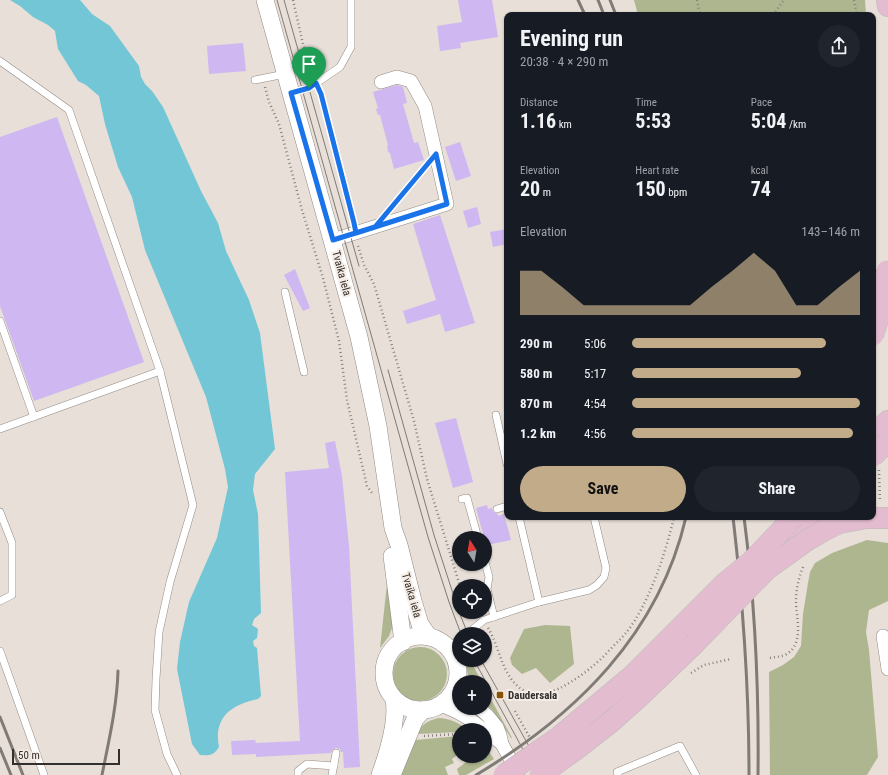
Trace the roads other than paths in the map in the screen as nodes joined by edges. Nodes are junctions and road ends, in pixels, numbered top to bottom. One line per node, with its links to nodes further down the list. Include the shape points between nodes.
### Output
1 (265, 0): 6 (street, Tvaika iela)
2 (351, 0): 9 (lane, via 351,47 340,66 309,88)
3 (887, 0): 4 (main road)
4 (888, 6)
5 (0, 60): 15 (lane, via 69,110)
6 (285, 74): 7 (lane); 9 (street, Tvaika iela)
7 (259, 80)
8 (381, 82): 10 (street, via 397,77 411,80 425,106 447,204)
9 (291, 93): 10 (street, Tvaika iela)
10 (333, 240): 35 (street, Tvaika iela, via 369,380)
11 (888, 268): 14 (main road, bridge)
12 (285, 292): 16 (lane)
13 (0, 321): 18 (lane)
14 (876, 325)
15 (160, 371): 18 (lane); 58 (lane, via 192,505 159,632 156,680 155,710 167,754)
16 (304, 372)
17 (496, 415): 23 (lane)
18 (34, 417): 20 (lane)
19 (888, 420): 21 (main road)
20 (0, 429)
21 (876, 433)
22 (888, 441): 24 (main road, bridge)
23 (504, 451)
24 (876, 462)
25 (462, 499): 36 (lane, via 467,498)
26 (504, 507): 27 (lane)
27 (497, 509)
28 (0, 512): 40 (lane, via 12,543 12,595)
29 (520, 520): 41 (lane)
30 (595, 520): 41 (lane, via 606,568 604,577 589,590)
31 (772, 520): 39 (main road, via 744,554)
32 (791, 520): 39 (main road, bridge, via 752,561)
33 (809, 520): 37 (main road, bridge)
34 (855, 520): 37 (main road, bridge, via 839,523 822,531)
35 (393, 528): 45 (street, Tvaika iela, via 420,624); 46 (street, Tvaika iela, via 391,543)
36 (476, 531)
37 (767, 569): 67 (main road, bridge, via 693,645 612,722)
38 (487, 571): 42 (lane, via 487,589)
39 (725, 583): 65 (main road, bridge, via 632,676 559,737)
40 (0, 601)
41 (539, 602): 42 (lane)
42 (494, 617): 43 (lane)
43 (474, 627)
44 (883, 636): 49 (street)
45 (429, 637): 46 (street, via 419,636); 47 (street)
46 (403, 642): 51 (street, via 390,652 385,662 386,685)
47 (452, 644)
48 (0, 651): 59 (lane)
49 (888, 669)
50 (452, 694): 52 (street)
51 (394, 699): 53 (street, via 411,709); 63 (street, via 395,715)
52 (440, 705): 53 (street); 55 (street, via 479,724)
53 (423, 710): 64 (street, via 415,719)
54 (487, 715): 55 (street, via 497,727)
55 (502, 744): 66 (street)
56 (336, 753): 57 (lane)
57 (334, 766): 61 (lane, via 307,764 298,771); 62 (lane)
58 (176, 773): 60 (lane)
59 (44, 775)
60 (167, 775)
61 (298, 775)
62 (332, 775)
63 (380, 775)
64 (392, 775)
65 (504, 775)
66 (519, 775)
67 (540, 775)
68 (618, 775): 69 (lane, via 617,772 680,746)
69 (696, 775)

